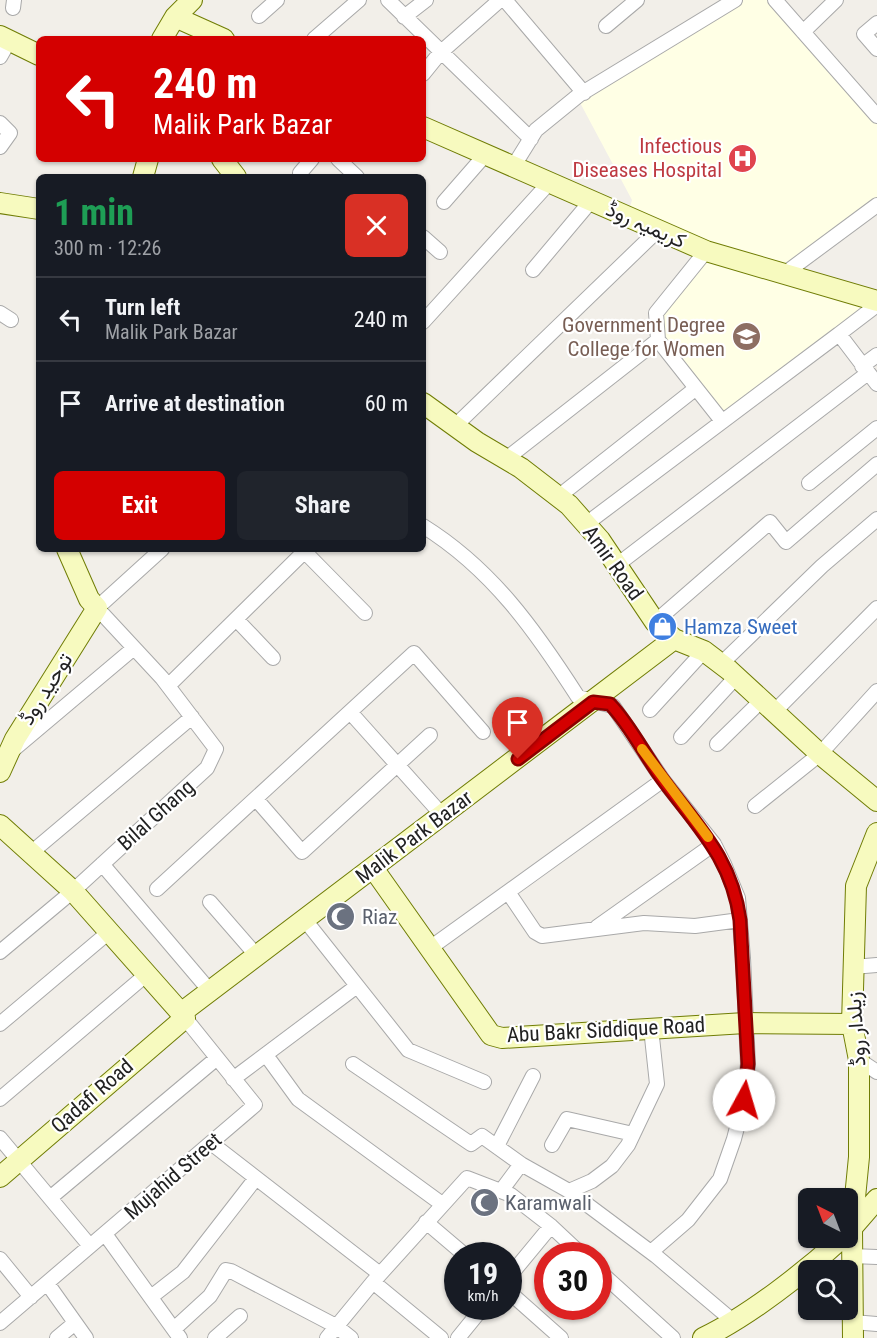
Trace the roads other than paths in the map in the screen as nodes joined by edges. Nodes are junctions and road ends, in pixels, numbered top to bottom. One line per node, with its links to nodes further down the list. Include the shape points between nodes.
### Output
1 (192, 0): 14 (street)
2 (277, 0): 12 (street)
3 (359, 0): 20 (street)
4 (388, 0): 13 (street)
5 (426, 0): 13 (street)
6 (500, 0): 25 (street)
7 (505, 0): 28 (street)
8 (637, 0): 16 (street)
9 (735, 0): 28 (street)
10 (775, 0): 17 (street)
11 (836, 0): 17 (street)
12 (259, 16)
13 (404, 16): 21 (street)
14 (175, 17): 18 (street); 19 (street)
15 (877, 22): 24 (street, via 864,34)
16 (606, 26)
17 (803, 32): 29 (street)
18 (164, 36)
19 (217, 36)
20 (317, 36)
21 (423, 36)
22 (426, 39): 25 (street)
23 (3, 45): 26 (street)
24 (877, 49)
25 (440, 53): 27 (street); 32 (street)
26 (36, 55)
27 (426, 70)
28 (584, 93): 32 (street, via 536,130)
29 (876, 113)
30 (0, 123): 33 (street, via 10,133)
31 (426, 128): 34 (street, کریمیہ روڈ)
32 (531, 139): 38 (street)
33 (0, 147)
34 (485, 155): 38 (street, کریمیہ روڈ); 43 (street)
35 (224, 162): 40 (street)
36 (309, 162): 39 (street)
37 (341, 162): 41 (street)
38 (513, 167): 42 (street, کریمیہ روڈ)
39 (300, 173)
40 (234, 174)
41 (354, 174)
42 (549, 183): 44 (street, کریمیہ روڈ); 55 (street)
43 (444, 201)
44 (591, 201): 48 (street, کریمیہ روڈ); 52 (street)
45 (0, 203): 47 (street)
46 (877, 205): 53 (street)
47 (36, 209)
48 (658, 230): 50 (street, کریمیہ روڈ); 63 (street)
49 (426, 240): 51 (street)
50 (706, 251): 53 (street, کریمیہ روڈ); 57 (street, via 656,313)
51 (440, 252)
52 (533, 270)
53 (784, 273): 54 (street, کریمیہ روڈ)
54 (877, 303): 56 (street)
55 (426, 319)
56 (839, 334): 59 (street); 62 (street)
57 (658, 340): 60 (street); 65 (street)
58 (877, 355): 59 (street)
59 (869, 374): 76 (street)
60 (695, 389): 62 (street); 68 (street)
61 (426, 405): 63 (street, Amir Road)
62 (722, 421): 70 (street)
63 (455, 426): 65 (street, Amir Road)
64 (877, 428): 67 (street)
65 (506, 459): 68 (street, Amir Road)
66 (877, 464): 81 (street, via 786,542 770,522)
67 (809, 483)
68 (558, 497): 70 (street, Amir Road)
69 (877, 519): 86 (street, via 822,566)
70 (586, 524): 76 (street, Amir Road)
71 (426, 528): 89 (street, via 495,584 537,633 578,697)
72 (68, 552): 77 (street, via 89,599)
73 (159, 552): 77 (street)
74 (303, 552): 80 (street)
75 (307, 552): 79 (street)
76 (617, 566): 81 (street, Amir Road)
77 (97, 608): 83 (street, Bilal Ghang); 98 (street, توحید روڈ)
78 (877, 608): 90 (street)
79 (365, 613)
80 (236, 619): 85 (street); 87 (street)
81 (656, 622): 82 (street, Amir Road)
82 (674, 639): 84 (street, Amir Road); 89 (street, Malik Park Bazar)
83 (134, 648): 87 (street, Bilal Ghang); 98 (street)
84 (704, 651): 86 (street, Amir Road); 91 (street)
85 (273, 658)
86 (729, 671): 90 (street, Amir Road); 96 (street)
87 (168, 686): 93 (street, Bilal Ghang)
88 (877, 691): 99 (street)
89 (593, 702): 102 (street, via 613,706); 106 (street, Malik Park Bazar)
90 (768, 706): 97 (street); 99 (street, Amir Road)
91 (650, 710)
92 (350, 712): 94 (street, via 414,653); 100 (street); 103 (street)
93 (192, 717): 110 (street); 111 (street, Bilal Ghang, via 216,749 207,768)
94 (483, 732)
95 (430, 735): 100 (street)
96 (681, 736)
97 (717, 744)
98 (9, 753): 101 (street, توحید روڈ)
99 (820, 754): 104 (street, Amir Road); 105 (street)
100 (398, 765): 103 (street, via 302,852); 106 (street)
101 (0, 772)
102 (663, 780): 109 (street); 115 (street)
103 (256, 799): 113 (street)
104 (877, 801)
105 (755, 806)
106 (442, 816): 112 (street, Malik Park Bazar)
107 (0, 825): 110 (street)
108 (877, 833): 125 (street, زیلدار روڈ, via 856,886)
109 (714, 844): 118 (street, via 738,898); 119 (street)
110 (32, 852): 114 (street)
111 (102, 864): 114 (street, Bilal Ghang); 128 (street)
112 (373, 868): 117 (street, Malik Park Bazar); 121 (street, Abu Bakr Siddique Road)
113 (157, 889)
114 (73, 891): 120 (street); 122 (street, Bilal Ghang)
115 (508, 892): 119 (street, via 538,935); 121 (street)
116 (210, 902): 123 (street)
117 (305, 920): 123 (street, Malik Park Bazar); 127 (street)
118 (740, 920): 119 (street, via 695,926 644,923); 130 (street)
119 (595, 929)
120 (109, 932): 126 (street); 131 (street)
121 (430, 948): 133 (street, Abu Bakr Siddique Road, via 491,1035 502,1038)
122 (0, 952)
123 (256, 956): 128 (street, Malik Park Bazar)
124 (877, 965): 125 (street)
125 (853, 967): 132 (street, زیلدار روڈ)
126 (147, 974): 129 (street); 142 (street)
127 (357, 986): 134 (street); 141 (street, via 412,1054)
128 (210, 991): 129 (street, Malik Park Bazar)
129 (183, 1015): 135 (street, Mujahid Street); 148 (street, Qadafi Road)
130 (745, 1023): 132 (street, Abu Bakr Siddique Road); 133 (street, Abu Bakr Siddique Road); 167 (street, via 748,1064 744,1100 720,1179 688,1220)
131 (0, 1024)
132 (852, 1024): 136 (street, زیلدار روڈ)
133 (651, 1028): 143 (street, via 657,1084)
134 (266, 1055): 140 (street); 157 (street, via 298,1099)
135 (217, 1058): 140 (street, Mujahid Street); 155 (street)
136 (859, 1060): 138 (street); 152 (street, زیلدار روڈ, via 859,1157)
137 (353, 1064): 147 (street, via 471,1144 482,1136)
138 (877, 1072)
139 (533, 1076): 147 (street)
140 (233, 1079): 145 (street, Mujahid Street, via 255,1105)
141 (484, 1082)
142 (0, 1099)
143 (633, 1134): 146 (street, via 567,1119); 154 (street, via 612,1166)
144 (0, 1138): 148 (street)
145 (211, 1143): 151 (street); 161 (street, Mujahid Street)
146 (552, 1145)
147 (497, 1146): 149 (street)
148 (18, 1160): 150 (street, Qadafi Road); 155 (street)
149 (521, 1164): 153 (street); 154 (street)
150 (0, 1177)
151 (256, 1178): 172 (street); 176 (street, via 183,1272)
152 (854, 1188)
153 (501, 1191): 157 (street, via 467,1178); 160 (street)
154 (569, 1191): 167 (street)
155 (50, 1198): 164 (street)
156 (877, 1199): 158 (street)
157 (442, 1203): 159 (street)
158 (858, 1221)
159 (426, 1222): 162 (street); 172 (street)
160 (551, 1226): 163 (street); 171 (street)
161 (105, 1234): 164 (street, Mujahid Street); 176 (street)
162 (450, 1242)
163 (568, 1242)
164 (90, 1246): 173 (street, Mujahid Street)
165 (828, 1248): 180 (street)
166 (850, 1248): 168 (street, زیلدار روڈ)
167 (651, 1252): 180 (street)
168 (852, 1256): 169 (street); 185 (street, زیلدار روڈ)
169 (877, 1257)
170 (0, 1259): 175 (street)
171 (522, 1261)
172 (377, 1278): 184 (street); 192 (street)
173 (47, 1283): 175 (street, Mujahid Street); 182 (street)
174 (612, 1283): 195 (street)
175 (31, 1297): 181 (street, Mujahid Street)
176 (151, 1297): 186 (street)
177 (522, 1303): 194 (street)
178 (240, 1316): 189 (street)
179 (473, 1320): 193 (street)
180 (734, 1322): 196 (street)
181 (0, 1323)
182 (75, 1323): 187 (street); 188 (street)
183 (877, 1324): 185 (street)
184 (336, 1326): 186 (street, via 226,1270 210,1296); 190 (street); 191 (street)
185 (853, 1330)
186 (177, 1334)
187 (57, 1338)
188 (86, 1338)
189 (215, 1338)
190 (327, 1338)
191 (351, 1338)
192 (441, 1338)
193 (458, 1338)
194 (561, 1338)
195 (673, 1338)
196 (703, 1338)

